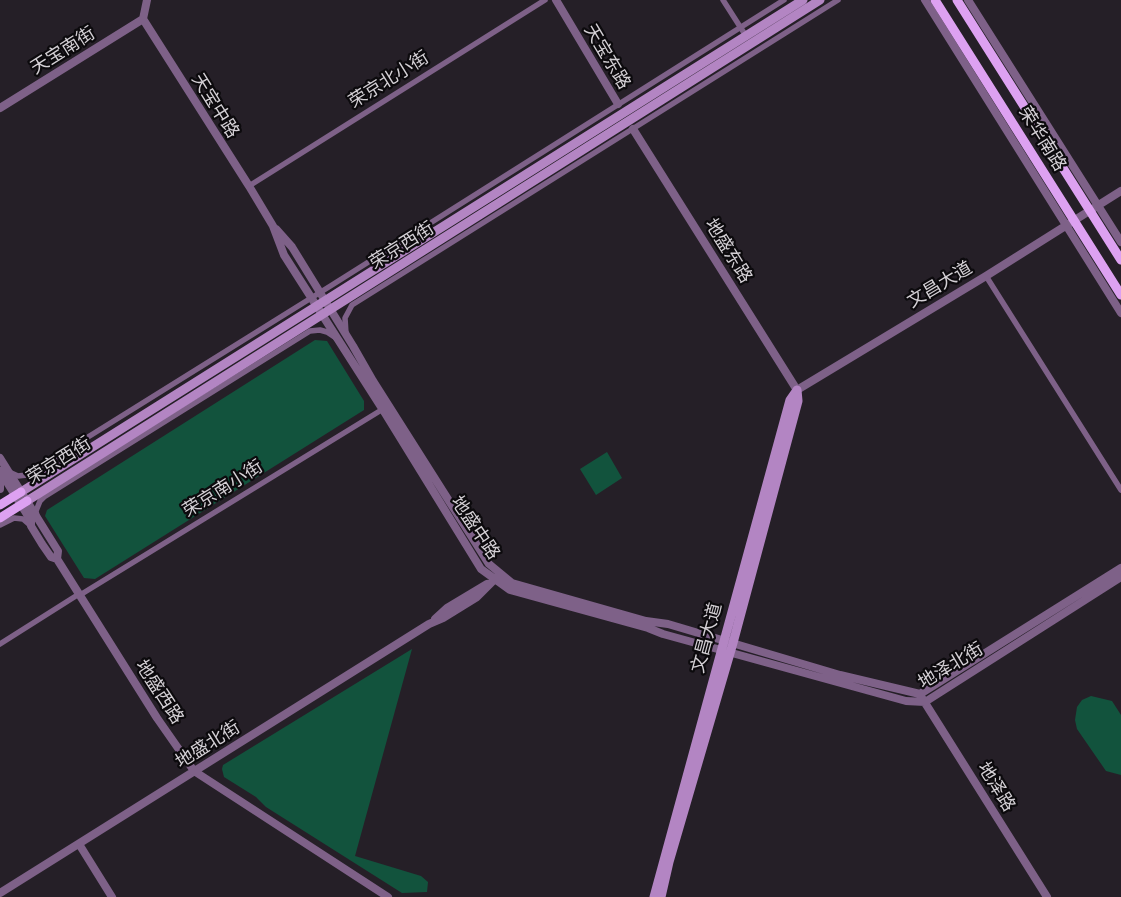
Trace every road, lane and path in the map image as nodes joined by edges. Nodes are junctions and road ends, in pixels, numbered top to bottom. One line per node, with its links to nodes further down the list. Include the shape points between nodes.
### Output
1 (147, 0): 14 (street)
2 (545, 0): 23 (street, 荣京北小街)
3 (556, 0): 18 (street, 天宝东路)
4 (724, 0): 15 (street)
5 (784, 0): 15 (street)
6 (802, 0): 17 (main road, 荣京西街)
7 (820, 0): 36 (main road, 荣京西街)
8 (838, 0): 20 (street)
9 (925, 0): 22 (street)
10 (935, 0): 21 (main road, 荣华南路)
11 (957, 0): 16 (main road, 荣华南路)
12 (968, 0): 13 (street)
13 (973, 8): 16 (street); 25 (street)
14 (142, 19): 19 (street, 天宝南街); 23 (street, 天宝中路)
15 (740, 27): 17 (street); 18 (street)
16 (977, 32): 26 (main road, 荣华南路)
17 (746, 36): 33 (main road, 荣京西街)
18 (618, 104): 33 (street)
19 (0, 108)
20 (633, 128): 38 (street, via 352,305 345,318); 40 (street, 地盛东路)
21 (1022, 139): 22 (street); 27 (main road, 荣华南路)
22 (1027, 163): 27 (street)
23 (249, 186): 28 (street, 天宝中路)
24 (1121, 191): 25 (street, 文昌大道)
25 (1099, 205): 26 (street, 文昌大道); 29 (street)
26 (1090, 210): 27 (street, 文昌大道); 30 (main road, 荣华南路)
27 (1070, 223): 31 (street, 文昌大道); 32 (main road, 荣华南路); 37 (street)
28 (273, 226): 33 (street, 天宝中路, via 292,247); 34 (street, 天宝中路, via 284,255)
29 (1121, 242)
30 (1121, 260)
31 (986, 276): 40 (street, 文昌大道); 46 (street)
32 (1121, 295)
33 (323, 297): 34 (street); 35 (main road, 荣京西街); 36 (street, 天宝中路)
34 (312, 298): 35 (street, 天宝中路); 43 (street, via 27,475 18,476)
35 (317, 306): 36 (street, 天宝中路); 47 (main road, 荣京西街)
36 (327, 313): 38 (street, 地盛中路); 39 (street, 地盛中路); 48 (main road, 荣京西街)
37 (1121, 313)
38 (346, 334): 56 (street, 地盛中路)
39 (337, 339): 41 (street, 地盛中路); 51 (street, via 324,331 310,331 44,497 36,511)
40 (797, 390): 60 (main road, 文昌大道, via 798,401)
41 (383, 409): 56 (street, 地盛中路, via 481,569); 58 (street, 荣京南小街)
42 (0, 458): 43 (street)
43 (4, 471): 47 (street)
44 (0, 478): 45 (street)
45 (0, 489)
46 (1121, 490)
47 (18, 494): 48 (street); 49 (main road, 荣京西街)
48 (24, 503): 50 (main road, 荣京西街); 51 (street, 地盛西路); 53 (street, 地盛西路)
49 (0, 505)
50 (0, 518)
51 (38, 518): 54 (street, 地盛西路, via 58,551)
52 (0, 525): 53 (street, via 14,518 23,519)
53 (31, 526): 54 (street, 地盛西路, via 51,557)
54 (57, 559): 58 (street, 地盛西路)
55 (1121, 568): 61 (street, 地泽北街)
56 (498, 576): 60 (street, 地盛中路, via 512,584); 63 (street, 地盛北街, via 447,608 432,622)
57 (1121, 577): 62 (street, 地泽北街)
58 (79, 595): 59 (street, 荣京南小街); 63 (street, 地盛西路)
59 (0, 644)
60 (727, 646): 61 (street, 地泽北街); 62 (street, 地泽北街, via 906,701); 68 (main road, 文昌大道); 69 (main road, 文昌大道)
61 (920, 694): 62 (street, 地泽路)
62 (925, 702): 70 (street, 地泽路)
63 (194, 771): 64 (street, 地盛北街); 67 (street, 地盛西路)
64 (79, 844): 65 (street, 地盛北街); 66 (street)
65 (0, 894)
66 (112, 897)
67 (388, 897)
68 (654, 897)
69 (661, 897)
70 (1047, 897)

